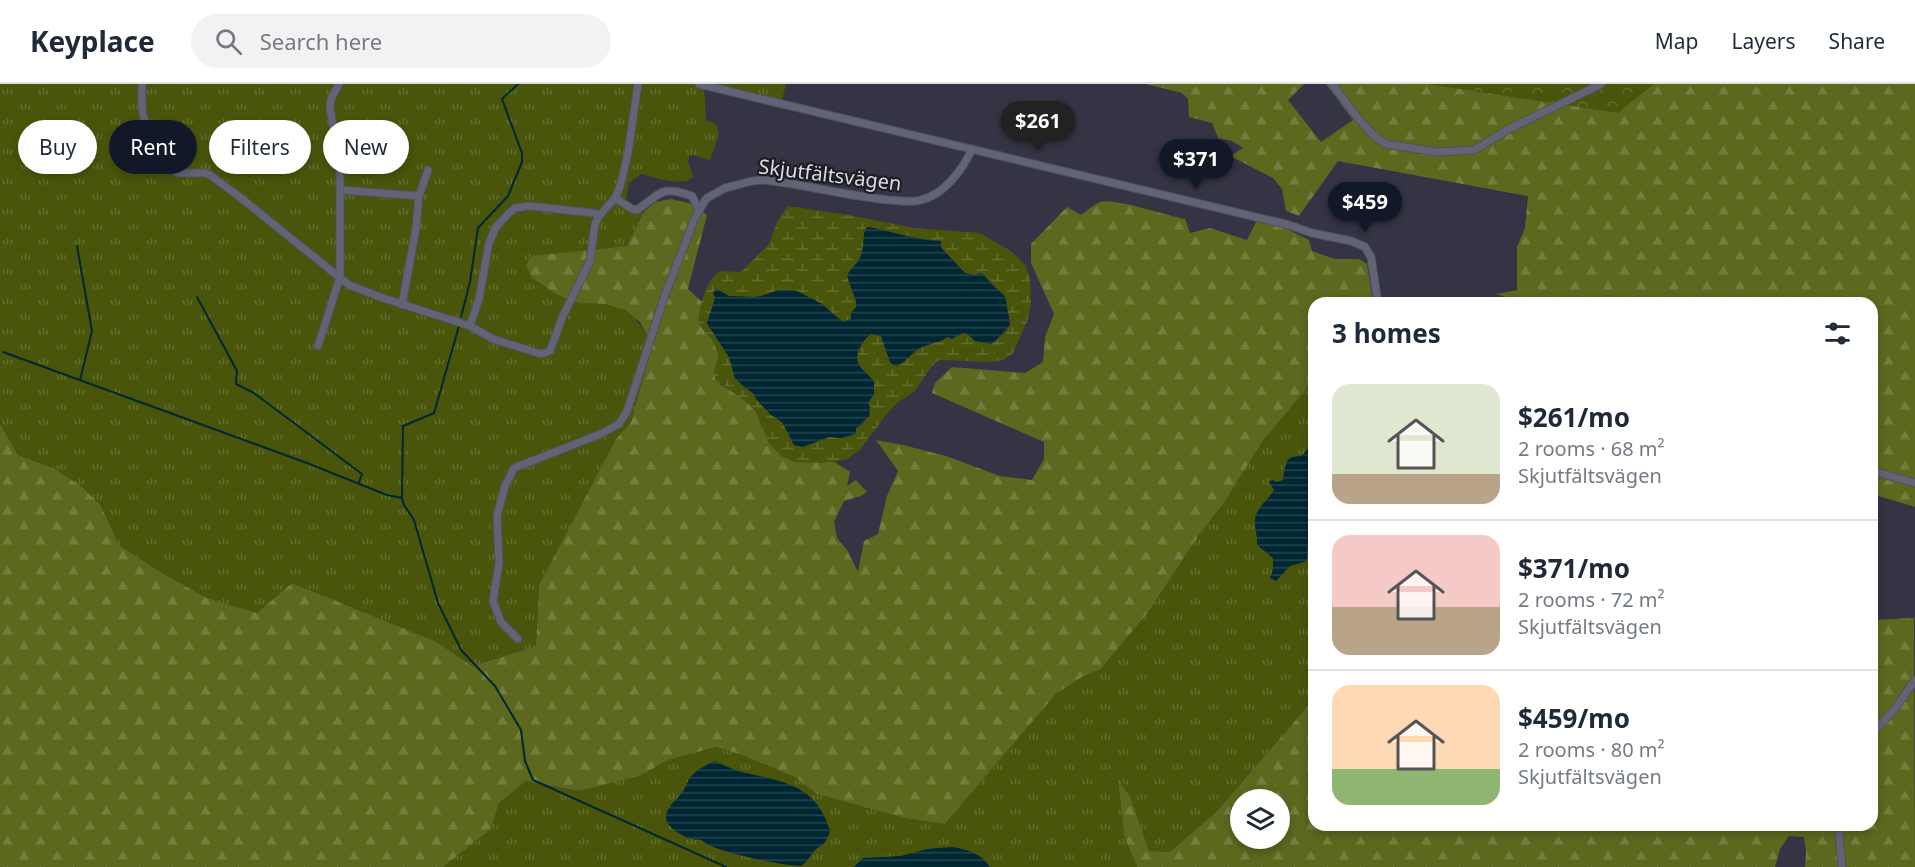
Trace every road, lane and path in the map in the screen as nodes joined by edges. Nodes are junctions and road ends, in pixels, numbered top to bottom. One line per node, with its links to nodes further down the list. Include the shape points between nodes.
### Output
1 (142, 84): 14 (street, via 143,113 170,167 177,173 210,175)
2 (339, 84): 9 (street, via 330,108)
3 (638, 84): 11 (street, via 628,153)
4 (699, 84): 7 (street)
5 (1332, 84): 6 (street, via 1362,123 1386,144 1447,152 1474,150)
6 (1601, 84)
7 (972, 149): 12 (street, Skjutfältsvägen, via 944,188 921,200 878,199 765,180 718,190); 15 (street, via 1351,240 1368,251)
8 (428, 170): 10 (street)
9 (341, 190): 10 (street); 14 (street)
10 (419, 196): 16 (street)
11 (615, 198): 12 (street, via 638,210 667,190 692,196); 13 (street)
12 (699, 211): 21 (street, Skjutfältsvägen, via 619,424 514,468 510,474 497,516 499,562 493,601 501,622)
13 (599, 216): 17 (street, via 529,206 510,212 491,234); 17 (street, via 590,261 550,351 541,354 493,339)
14 (340, 277): 16 (street, via 350,285); 18 (street)
15 (1377, 297)
16 (402, 305): 17 (street)
17 (470, 326)
18 (318, 346)
19 (1878, 473): 20 (street)
20 (1915, 483)
21 (518, 639)
22 (1915, 680): 23 (street)
23 (1878, 727)
24 (1840, 831): 25 (street)
25 (1842, 867)

